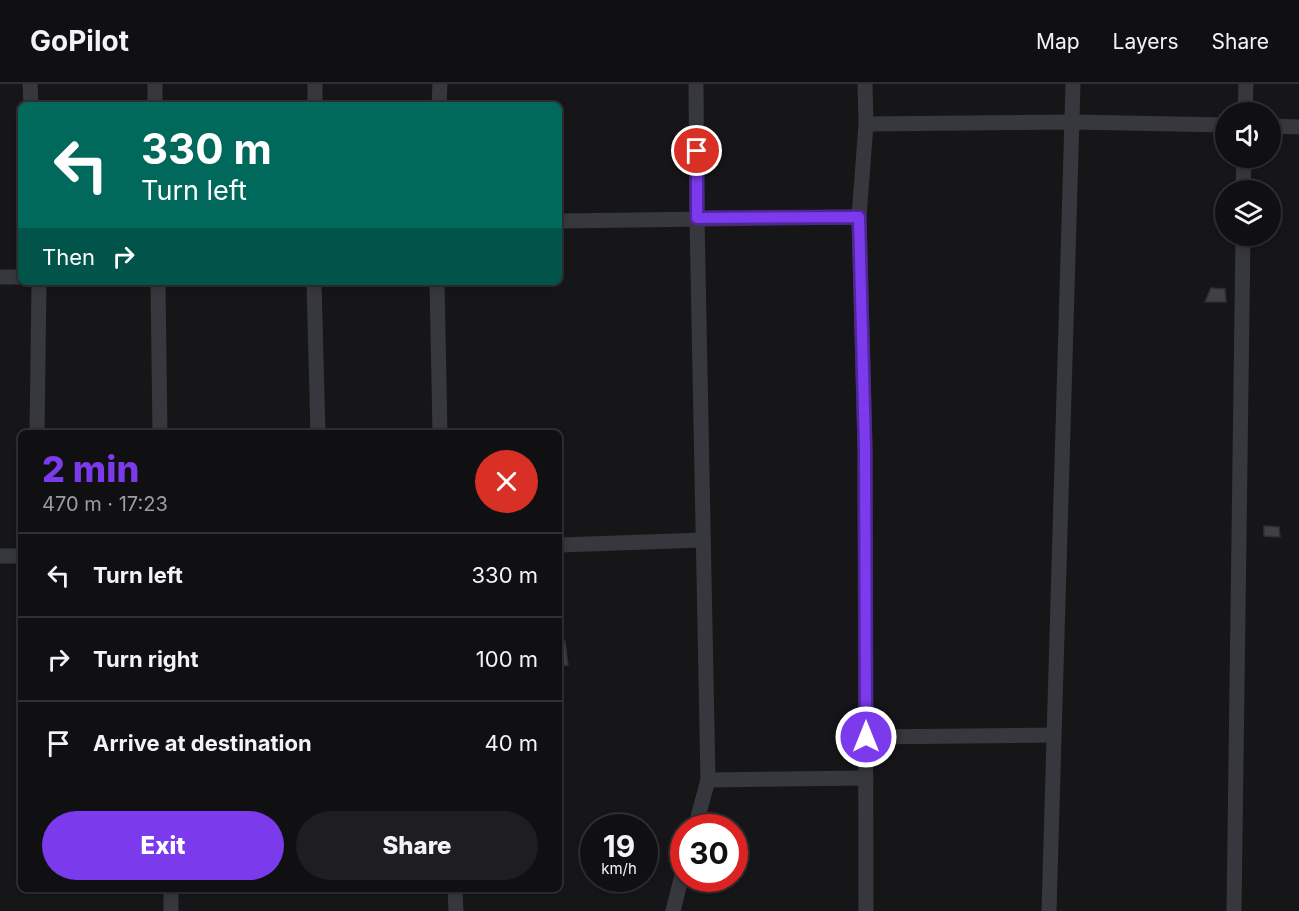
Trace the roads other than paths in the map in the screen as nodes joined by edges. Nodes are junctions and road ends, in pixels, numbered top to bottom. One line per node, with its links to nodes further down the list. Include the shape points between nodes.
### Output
1 (30, 84): 9 (street)
2 (155, 84): 10 (street)
3 (315, 84): 11 (street)
4 (440, 84): 12 (street)
5 (696, 84): 20 (street)
6 (865, 84): 15 (street)
7 (1073, 84): 14 (street)
8 (1246, 84): 13 (street)
9 (31, 102)
10 (155, 102)
11 (315, 102)
12 (439, 102)
13 (1245, 102)
14 (1073, 122): 15 (street); 16 (street); 37 (street)
15 (866, 124): 19 (street)
16 (1215, 125)
17 (1281, 126): 18 (street)
18 (1299, 126)
19 (859, 217): 20 (street); 38 (street)
20 (697, 218): 21 (street); 33 (street)
21 (562, 221)
22 (1243, 246): 50 (street)
23 (18, 277): 24 (street)
24 (0, 278)
25 (39, 285): 29 (street)
26 (158, 285): 30 (street)
27 (314, 285): 31 (street)
28 (437, 285): 32 (street)
29 (37, 430)
30 (160, 430)
31 (318, 430)
32 (440, 430)
33 (703, 540): 34 (street); 40 (street)
34 (562, 545)
35 (0, 556): 36 (street)
36 (18, 556)
37 (1054, 735): 38 (street); 49 (street)
38 (866, 737): 39 (street)
39 (866, 778): 40 (street); 48 (street)
40 (708, 780): 41 (street)
41 (699, 814)
42 (171, 892): 45 (street)
43 (455, 892): 46 (street)
44 (678, 892): 47 (street)
45 (171, 911)
46 (456, 911)
47 (673, 911)
48 (866, 911)
49 (1049, 911)
50 (1234, 911)

